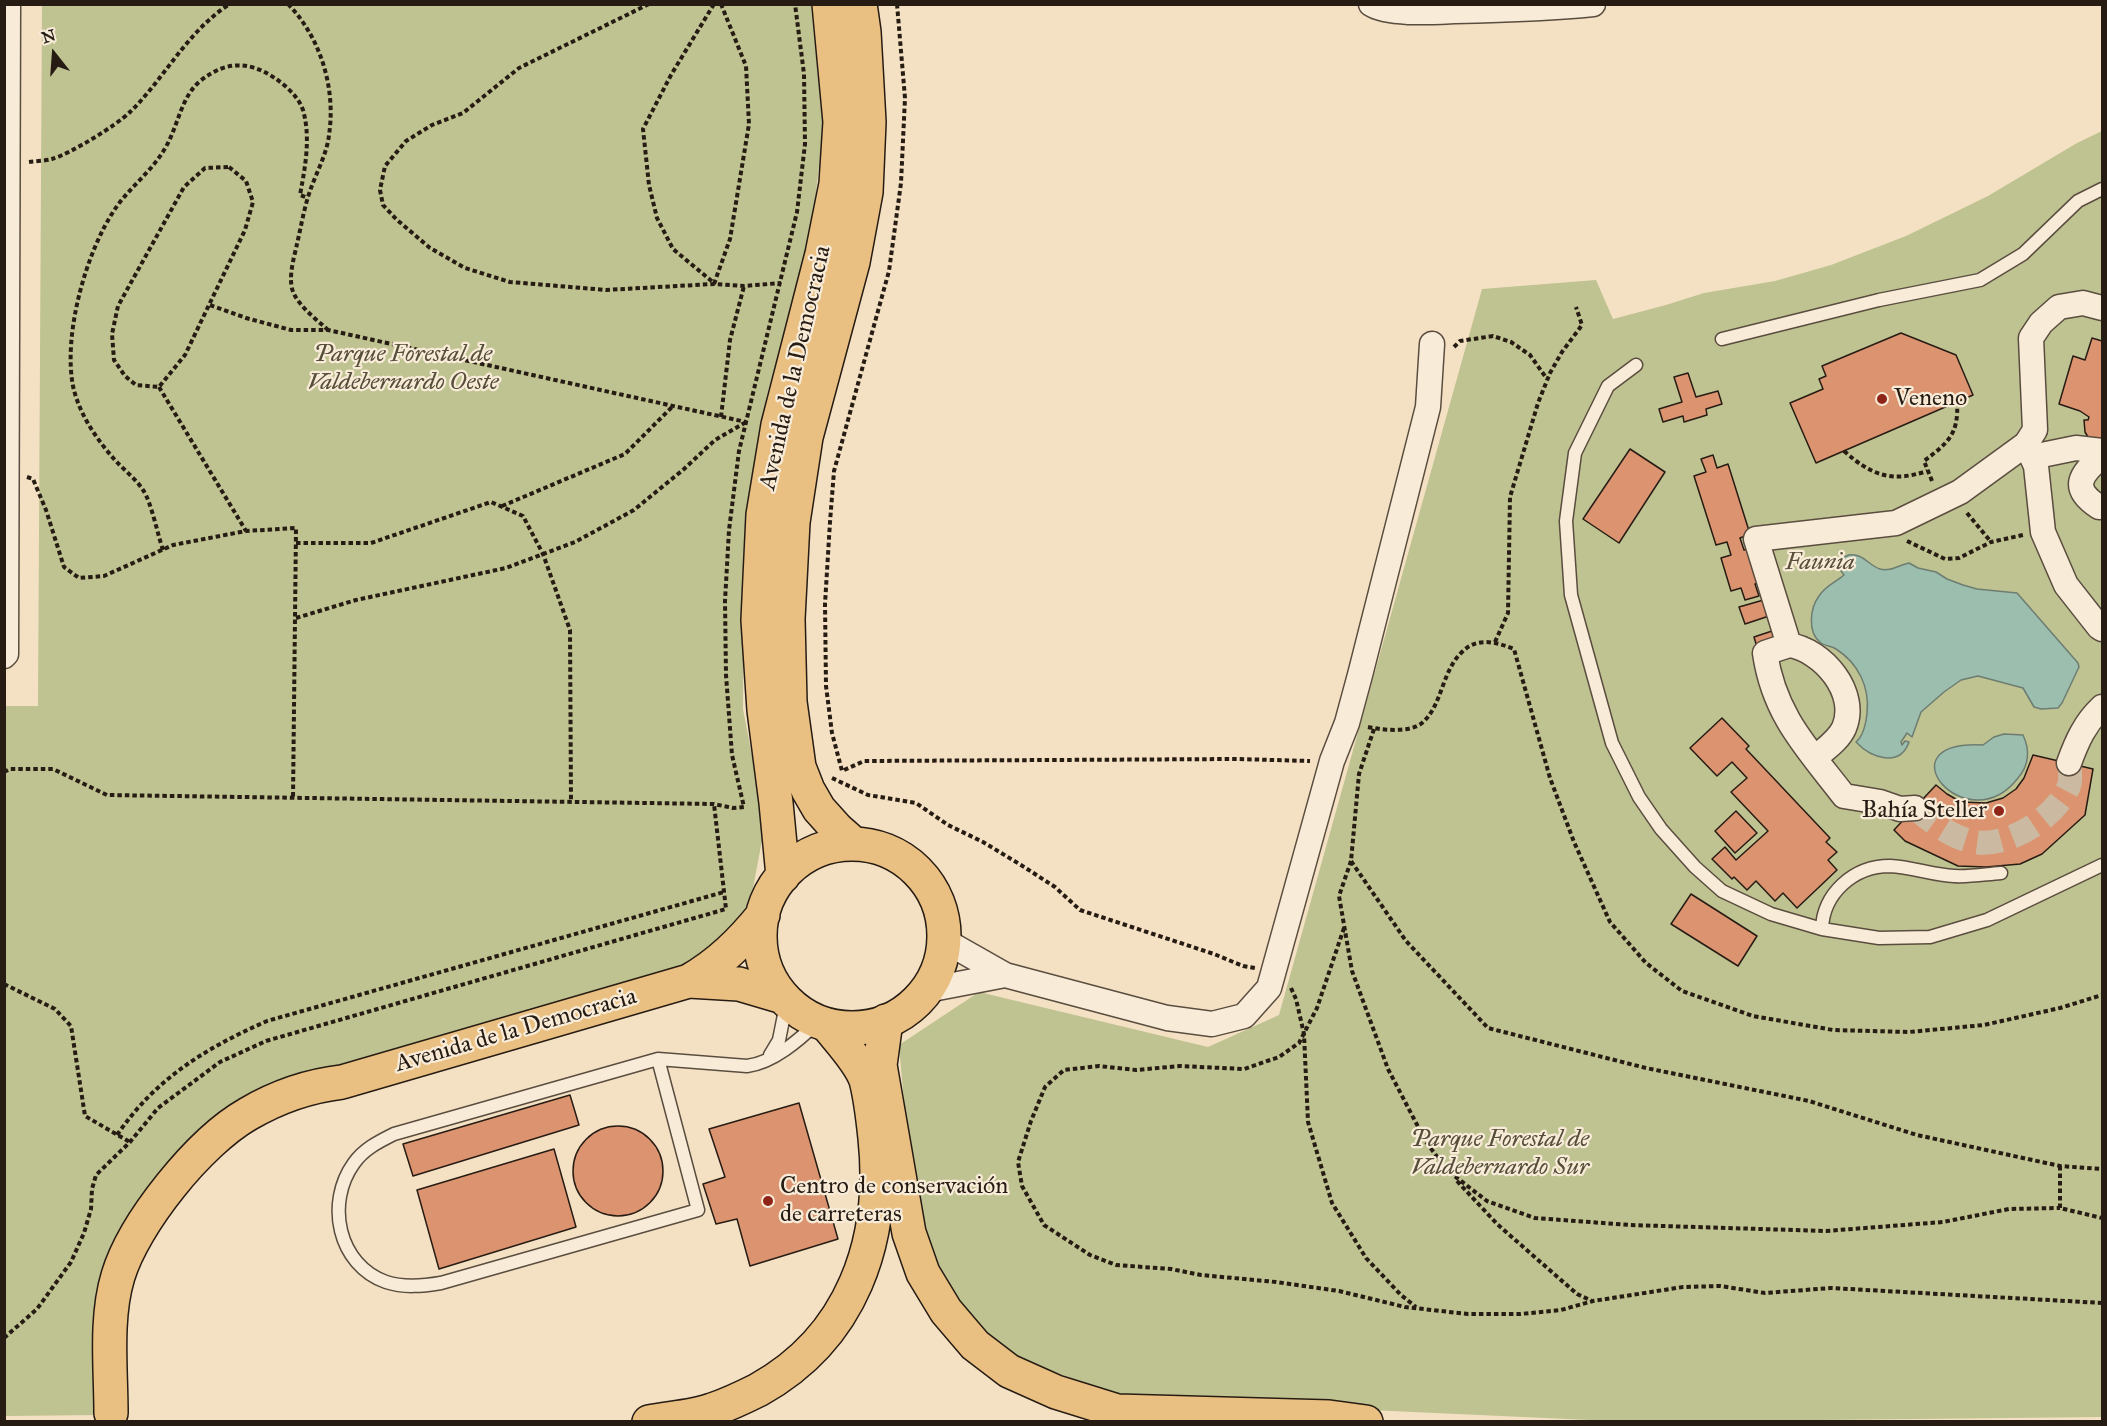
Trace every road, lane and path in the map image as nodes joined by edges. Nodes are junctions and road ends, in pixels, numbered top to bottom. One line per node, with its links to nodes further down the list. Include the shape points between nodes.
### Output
1 (8, 4): 13 (street)
2 (230, 4): 13 (path, via 190,38 130,113 92,139 52,159)
3 (288, 4): 15 (path, via 313,37 324,65 330,98 329,136)
4 (649, 4): 18 (path, via 519,68 463,113 406,141 385,166 380,190 383,205 430,248 465,268 510,282 606,290)
5 (714, 4): 18 (path, via 643,129 657,218 674,249)
6 (721, 4): 18 (path, via 746,66 749,124 730,239)
7 (795, 4): 17 (path, via 804,74 805,144 797,212)
8 (829, 4): 70 (main road, Avenida de la Democracia, via 840,122 837,184 778,425 763,515 758,620)
9 (860, 4): 66 (main road, Avenida de la Democracia, via 869,122 866,192 854,262 806,437 793,522 788,619 790,702 799,767 819,809)
10 (897, 4): 58 (path, via 905,98 901,183 889,271 834,471 830,522 825,603 826,686 842,771 864,761)
11 (1371, 4): 12 (street, via 1420,12)
12 (1593, 4)
13 (8, 164): 16 (street)
14 (2103, 189): 24 (lane, via 2078,201 2024,254 1980,280 1879,300)
15 (308, 198): 23 (path, via 291,274 292,292); 47 (path, via 300,195 306,164 306,130 295,95 260,69 242,64 224,67 200,81 187,95 165,149 115,208 97,242 77,300 71,347 73,385 90,428 144,491)
16 (6, 203): 36 (street)
17 (781, 283): 19 (path); 32 (path)
18 (714, 284): 19 (path)
19 (744, 285): 31 (path, via 730,339)
20 (210, 305): 23 (path, via 291,330); 28 (path, via 185,355); 28 (path, via 245,231 253,202 246,181 229,167 205,168 184,187 118,306 112,334 114,360 136,385)
21 (1576, 307): 27 (path, via 1582,325)
22 (2103, 308): 33 (street, via 2084,303 2059,307 2031,338 2036,430)
23 (328, 330): 30 (path)
24 (1722, 339)
25 (1432, 353): 27 (path, via 1448,352 1460,341 1493,336 1530,355); 55 (street, via 1428,407)
26 (1636, 365): 74 (lane, via 1608,386 1575,453 1566,521 1571,595 1612,743 1639,797 1661,829 1722,891 1771,914)
27 (1547, 379): 51 (path, via 1510,497 1508,613)
28 (159, 387): 43 (path)
29 (1957, 402): 38 (path, via 1955,431 1947,443 1924,461)
30 (673, 406): 31 (path); 40 (path, via 625,453)
31 (721, 417): 32 (path)
32 (746, 422): 48 (path, via 715,440 634,510 575,542)
33 (2029, 450): 35 (street); 39 (street); 44 (street, via 2036,466)
34 (1844, 451): 38 (path, via 1876,474 1911,477)
35 (2103, 451)
36 (6, 455): 47 (path, via 33,479 64,567 79,578 104,576); 53 (street)
37 (2103, 456): 41 (street, via 2087,469 2080,483 2082,494)
38 (1927, 471): 39 (path)
39 (1942, 501): 42 (street); 45 (path, via 1962,508)
40 (501, 506): 46 (path, via 491,501 371,543); 48 (path, via 523,516)
41 (2103, 507)
42 (1891, 524): 45 (path, via 1899,538 1945,559 1959,558); 52 (street, via 1756,539)
43 (246, 531): 46 (path, via 296,528); 47 (path)
44 (2043, 532): 45 (path); 50 (street, via 2066,585)
45 (1991, 542)
46 (296, 543): 49 (path)
47 (163, 550)
48 (543, 554): 49 (path, via 506,568 356,600); 62 (path, via 570,630)
49 (296, 618): 61 (path)
50 (2103, 629)
51 (1495, 642): 56 (path, via 1472,644 1453,660 1434,708 1421,724 1395,731); 80 (path, via 1514,649 1550,778 1610,922 1646,963 1682,991 1753,1016 1833,1030 1909,1032 1984,1025)
52 (1789, 645): 57 (street, via 1765,653 1768,677 1781,710); 57 (street, via 1798,646 1836,676 1847,700 1844,728)
53 (4, 656)
54 (2103, 707): 59 (street, via 2079,737)
55 (1347, 723): 56 (path); 58 (street)
56 (1374, 729): 67 (path, via 1359,774)
57 (1815, 758): 65 (street, via 1844,796 1900,809)
58 (1332, 761): 76 (street, via 1269,988 1244,1016 1212,1024 1167,1018)
59 (2069, 763)
60 (4, 772): 61 (path, via 53,770 108,795)
61 (293, 798): 62 (path)
62 (571, 802): 63 (path)
63 (714, 804): 64 (path); 71 (path)
64 (744, 807)
65 (1915, 808)
66 (854, 844): 70 (main road, via 815,852); 75 (main road, via 890,852 920,873 939,904)
67 (1351, 861): 73 (path, via 1339,896); 88 (path, via 1406,941 1488,1028 1646,1068 1809,1101 1917,1135)
68 (2103, 865): 74 (lane, via 1987,920 1930,937 1879,938)
69 (2001, 873): 74 (lane, via 1954,876 1888,866 1868,870 1849,879 1832,894 1822,918)
70 (783, 876): 72 (main road)
71 (724, 892): 86 (path, via 267,1021 188,1062 153,1090); 87 (path, via 726,909 266,1041 220,1062 158,1108)
72 (762, 915): 77 (main road, Avenida de la Democracia, via 743,940); 81 (main road, via 763,958)
73 (1344, 928): 90 (path, via 1352,971 1388,1069 1426,1142); 93 (path, via 1313,1016 1299,1043 1279,1057 1244,1069 1180,1066 1136,1070 1099,1066 1064,1070 1045,1087 1018,1162 1022,1186 1044,1225 1090,1256 1116,1265 1340,1291 1405,1307 1468,1314 1520,1314 1561,1310)
74 (1822, 929)
75 (945, 941): 76 (street); 79 (main road, via 939,967)
76 (1005, 975): 79 (street)
77 (689, 981): 81 (main road, Avenida de la Democracia, via 740,984); 96 (main road, Avenida de la Democracia, via 291,1094 246,1115 224,1131 158,1202 141,1226 118,1276 112,1301)
78 (4, 984): 86 (path, via 55,1009 71,1026 85,1116)
79 (927, 990): 82 (main road, via 909,1009)
80 (2103, 995)
81 (785, 999): 83 (main road); 85 (lane, via 779,1040)
82 (886, 1022): 83 (main road, via 865,1027); 98 (main road, via 880,1065 909,1233 923,1273 946,1311 975,1345 1010,1371 1056,1392 1117,1410 1329,1417)
83 (822, 1023): 85 (lane); 97 (main road, via 848,1051 865,1078 872,1109 877,1205 869,1249 850,1296 830,1329 794,1365 758,1389 711,1410)
84 (658, 1059): 84 (lane, via 394,1134 372,1145 355,1162 341,1186 339,1220 349,1251 374,1277 388,1283 426,1286 698,1210); 85 (lane, via 747,1066)
85 (767, 1060)
86 (117, 1135): 87 (path)
87 (130, 1142): 95 (path, via 96,1175 91,1209 71,1262 37,1309)
88 (2060, 1166): 89 (path); 91 (path)
89 (2103, 1169)
90 (1448, 1171): 91 (path, via 1487,1201 1535,1218 1630,1225 1826,1231 1943,1222 2009,1209); 93 (path, via 1497,1224 1577,1294)
91 (2060, 1208): 92 (path)
92 (2103, 1218)
93 (1593, 1301): 94 (path, via 1683,1287 1720,1286 1765,1293 1831,1288)
94 (2103, 1303)
95 (4, 1338)
96 (118, 1413)
97 (650, 1422)
98 (1366, 1422)

